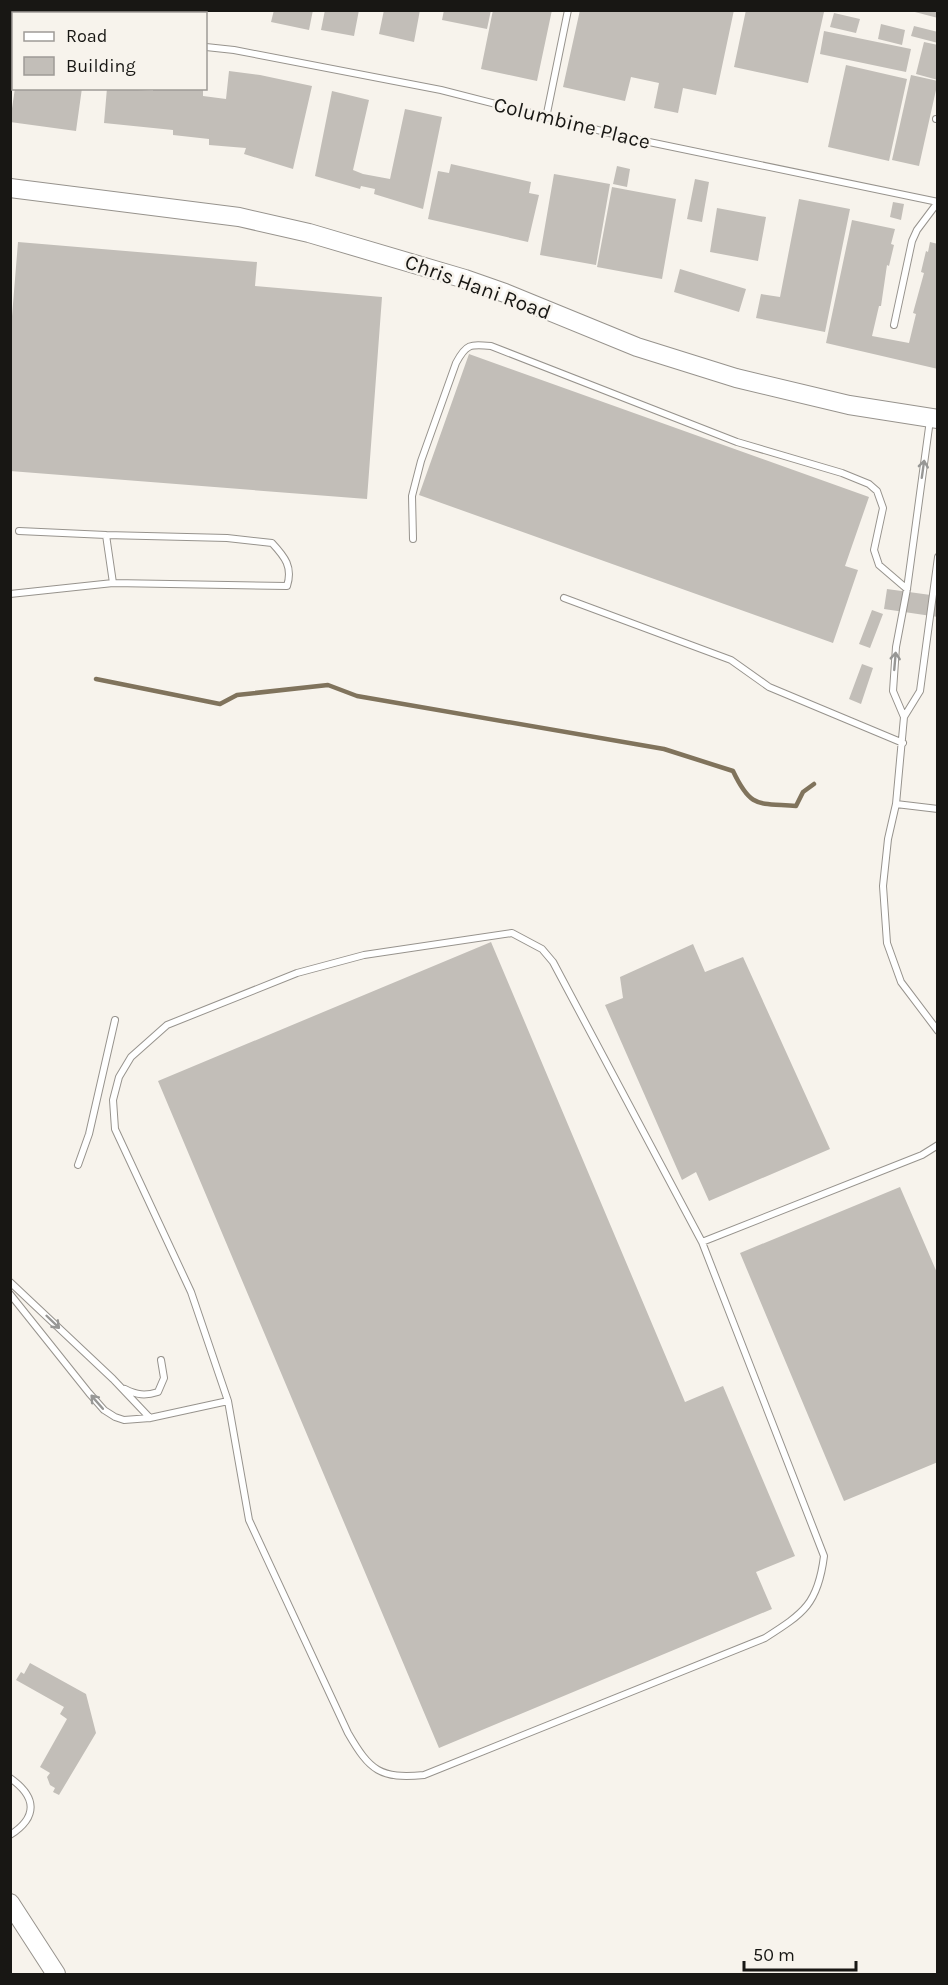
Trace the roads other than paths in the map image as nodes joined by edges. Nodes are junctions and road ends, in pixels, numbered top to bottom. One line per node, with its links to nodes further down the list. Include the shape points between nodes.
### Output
1 (568, 10): 3 (lane)
2 (207, 47): 3 (lane, Columbine Place, via 441,90)
3 (546, 118): 5 (lane, Columbine Place)
4 (10, 188): 7 (street, Chris Hani Road, via 239,217 309,233 465,279 637,347 725,374 849,405)
5 (938, 202): 6 (lane, via 912,241)
6 (894, 326)
7 (934, 418): 13 (lane, one-way to 7)
8 (19, 531): 9 (lane)
9 (106, 534): 12 (lane); 12 (lane, via 272,543 288,563 290,576 287,586)
10 (413, 539): 13 (lane, via 412,495 421,461 456,363 463,350 472,344 498,349 737,442 869,484 877,491 884,508 874,550 879,565)
11 (938, 557): 16 (lane, via 920,691)
12 (113, 582): 14 (lane)
13 (907, 589): 16 (lane, one-way to 13, via 893,692 896,647)
14 (10, 594)
15 (564, 598): 17 (lane, via 731,660 770,687)
16 (904, 717): 17 (lane)
17 (903, 743): 18 (lane)
18 (896, 804): 19 (lane); 21 (lane, via 883,886 887,943 901,982)
19 (938, 809)
20 (115, 1020): 23 (lane)
21 (938, 1031)
22 (938, 1145): 24 (lane, via 922,1155)
23 (78, 1165)
24 (702, 1242): 29 (lane, via 542,948 512,933 364,955 297,973 167,1025 131,1057 119,1077 113,1100 115,1129 191,1292); 29 (lane, via 824,1556 820,1582 794,1620 765,1638 424,1775 399,1777 377,1770 360,1755 348,1733 249,1520)
25 (10, 1282): 28 (lane, one-way to 28)
26 (10, 1294): 30 (lane, one-way to 26, via 124,1420 104,1410)
27 (161, 1360): 28 (lane, via 164,1378 158,1392 137,1395)
28 (122, 1388): 30 (lane)
29 (228, 1401): 30 (lane)
30 (150, 1418)
31 (10, 1778): 32 (lane, via 31,1802 30,1814 21,1828)
32 (10, 1835)
33 (10, 1902): 34 (street)
34 (56, 1974)

